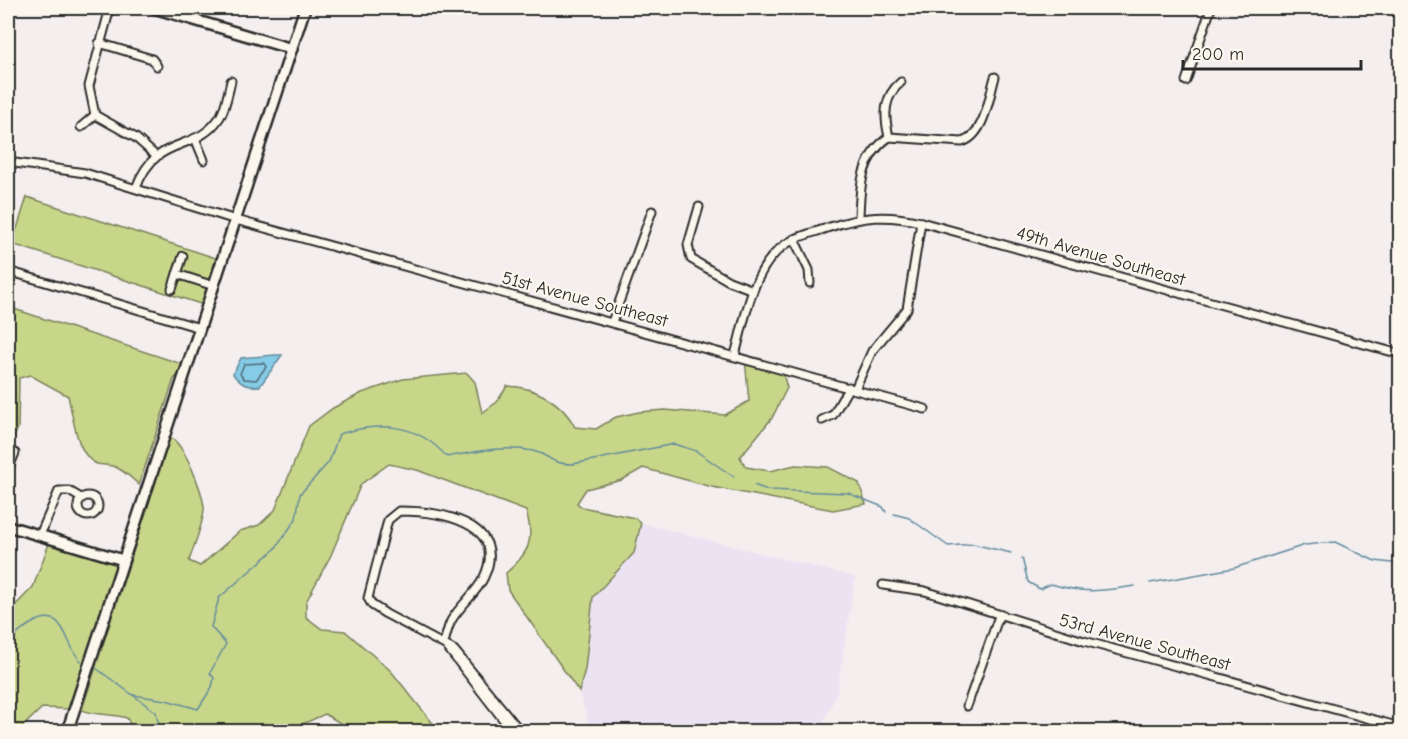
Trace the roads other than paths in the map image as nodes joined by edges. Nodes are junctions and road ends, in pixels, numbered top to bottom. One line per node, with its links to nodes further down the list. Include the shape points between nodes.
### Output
1 (110, 8): 7 (street)
2 (154, 8): 6 (street)
3 (195, 8): 6 (street)
4 (305, 8): 8 (street)
5 (1211, 8): 12 (street)
6 (192, 19): 8 (street)
7 (99, 43): 9 (street, via 152,59); 14 (street, via 89,86)
8 (292, 49): 25 (street)
9 (157, 66)
10 (995, 76): 16 (street, via 978,129 969,140)
11 (231, 81): 17 (street, via 219,119)
12 (1186, 81)
13 (901, 82): 16 (street, via 892,89 884,117)
14 (95, 115): 15 (street); 18 (street, via 136,138)
15 (81, 127)
16 (889, 137): 24 (street, via 876,146 864,169)
17 (195, 138): 18 (street); 19 (street)
18 (156, 156): 21 (street)
19 (204, 160)
20 (8, 162): 21 (street, 51st Avenue Southeast, via 85,173)
21 (136, 188): 25 (street, 51st Avenue Southeast)
22 (699, 207): 34 (street, via 688,245 691,259)
23 (652, 211): 35 (street)
24 (859, 217): 26 (street, 49th Avenue Southeast, via 881,215); 27 (street, 49th Avenue Southeast)
25 (236, 220): 32 (street); 35 (street, 51st Avenue Southeast)
26 (921, 222): 37 (street, 49th Avenue Southeast); 39 (street, via 907,309 872,351)
27 (794, 239): 31 (street, via 809,270); 34 (street, via 768,262)
28 (183, 255): 30 (street)
29 (8, 271): 36 (street)
30 (177, 274): 32 (street); 33 (street)
31 (810, 283)
32 (214, 286): 36 (street)
33 (172, 289)
34 (753, 290): 38 (street)
35 (612, 322): 38 (street, 51st Avenue Southeast)
36 (200, 328): 47 (street)
37 (1401, 354)
38 (735, 355): 39 (street, 51st Avenue Southeast)
39 (852, 388): 40 (street, 51st Avenue Southeast); 41 (street, via 833,415)
40 (925, 409)
41 (822, 420)
42 (15, 453): 43 (street)
43 (8, 470)
44 (81, 498): 46 (street, via 69,491 59,491)
45 (8, 526): 46 (street)
46 (40, 535): 47 (street)
47 (123, 560): 54 (street)
48 (883, 585): 49 (street, 53rd Avenue Southeast, via 925,591)
49 (999, 616): 52 (street); 53 (street, 53rd Avenue Southeast)
50 (444, 643): 50 (street, via 450,622 488,567 486,541 472,525 461,520 406,511 392,514 368,598 386,614); 51 (street, via 454,650)
51 (488, 696): 55 (street); 56 (street)
52 (967, 706)
53 (1401, 727)
54 (67, 732)
55 (513, 732)
56 (521, 732)

